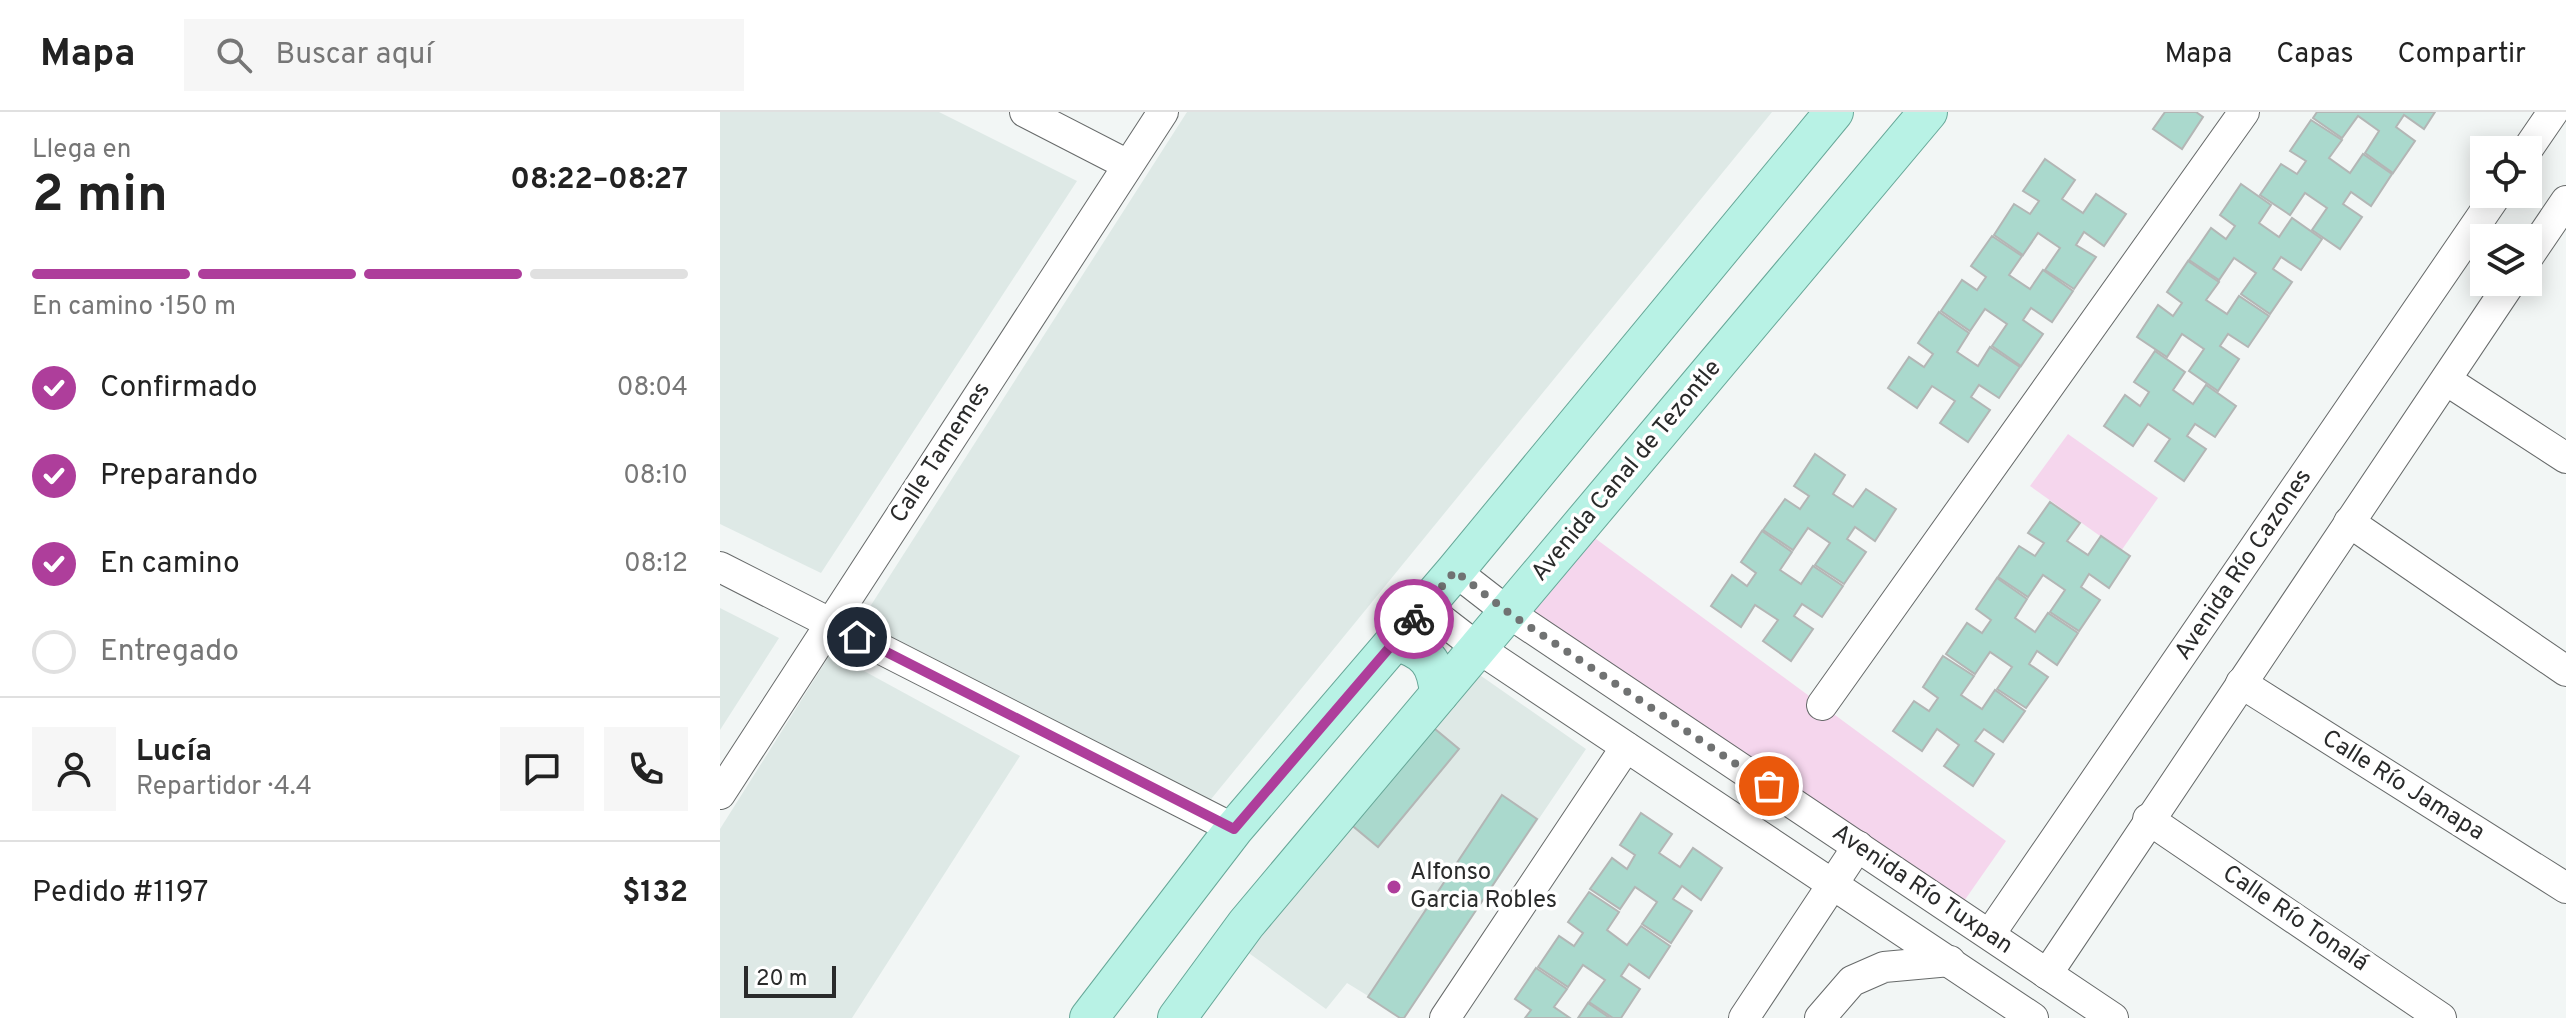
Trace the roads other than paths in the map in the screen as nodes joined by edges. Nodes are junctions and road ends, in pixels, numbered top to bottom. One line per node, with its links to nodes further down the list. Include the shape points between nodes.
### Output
1 (1025, 112): 9 (street)
2 (1163, 112): 9 (street, Calle Tamemes)
3 (1834, 112): 19 (main road)
4 (1928, 112): 21 (main road, Avenida Canal de Tezontle)
5 (2244, 112): 28 (street)
6 (2554, 112): 7 (street); 8 (street)
7 (2566, 119)
8 (2537, 136)
9 (1128, 165): 22 (street, Calle Tamemes)
10 (2566, 201): 12 (street)
11 (2487, 208): 38 (street, Avenida Río Cazones)
12 (2558, 231): 13 (street)
13 (2542, 245)
14 (2502, 296): 15 (street)
15 (2446, 380): 16 (street); 17 (street)
16 (2566, 458)
17 (2349, 522): 25 (street); 26 (street)
18 (720, 567): 22 (street)
19 (1455, 571): 20 (main road); 21 (street, Avenida Río Tuxpan)
20 (1425, 607): 23 (main road); 24 (street, Avenida Río Tuxpan)
21 (1509, 613): 24 (main road, Avenida Canal de Tezontle); 30 (street, Avenida Río Tuxpan)
22 (830, 623): 31 (street, Calle Tamemes); 34 (street)
23 (1395, 641): 27 (main road, via 1430,657); 34 (main road)
24 (1478, 648): 27 (main road, Avenida Canal de Tezontle); 29 (street, Avenida Río Tuxpan)
25 (2566, 671)
26 (2241, 683): 32 (street); 37 (street, Calle Río Jamapa)
27 (1439, 694): 42 (main road, Avenida Canal de Tezontle, via 1246,924)
28 (1822, 705)
29 (1626, 747): 33 (street, Avenida Río Tuxpan); 43 (street)
30 (1769, 786): 33 (street); 35 (street, Avenida Río Tuxpan)
31 (720, 794)
32 (2148, 819): 40 (street); 48 (street, Calle Río Tonalá)
33 (1744, 824): 36 (street, Avenida Río Tuxpan)
34 (1234, 829): 41 (main road)
35 (1858, 846): 36 (street); 38 (street, Avenida Río Tuxpan)
36 (1832, 884): 39 (street, Avenida Río Tuxpan); 44 (street)
37 (2566, 888)
38 (1990, 934): 40 (street, Avenida Río Tuxpan)
39 (1950, 961): 45 (street, via 1884,967 1852,981); 46 (street, Avenida Río Tuxpan)
40 (2047, 974): 47 (street, Avenida Río Tuxpan)
41 (1089, 1018)
42 (1177, 1018)
43 (1445, 1018)
44 (1744, 1018)
45 (1820, 1018)
46 (2033, 1018)
47 (2113, 1018)
48 (2441, 1018)

